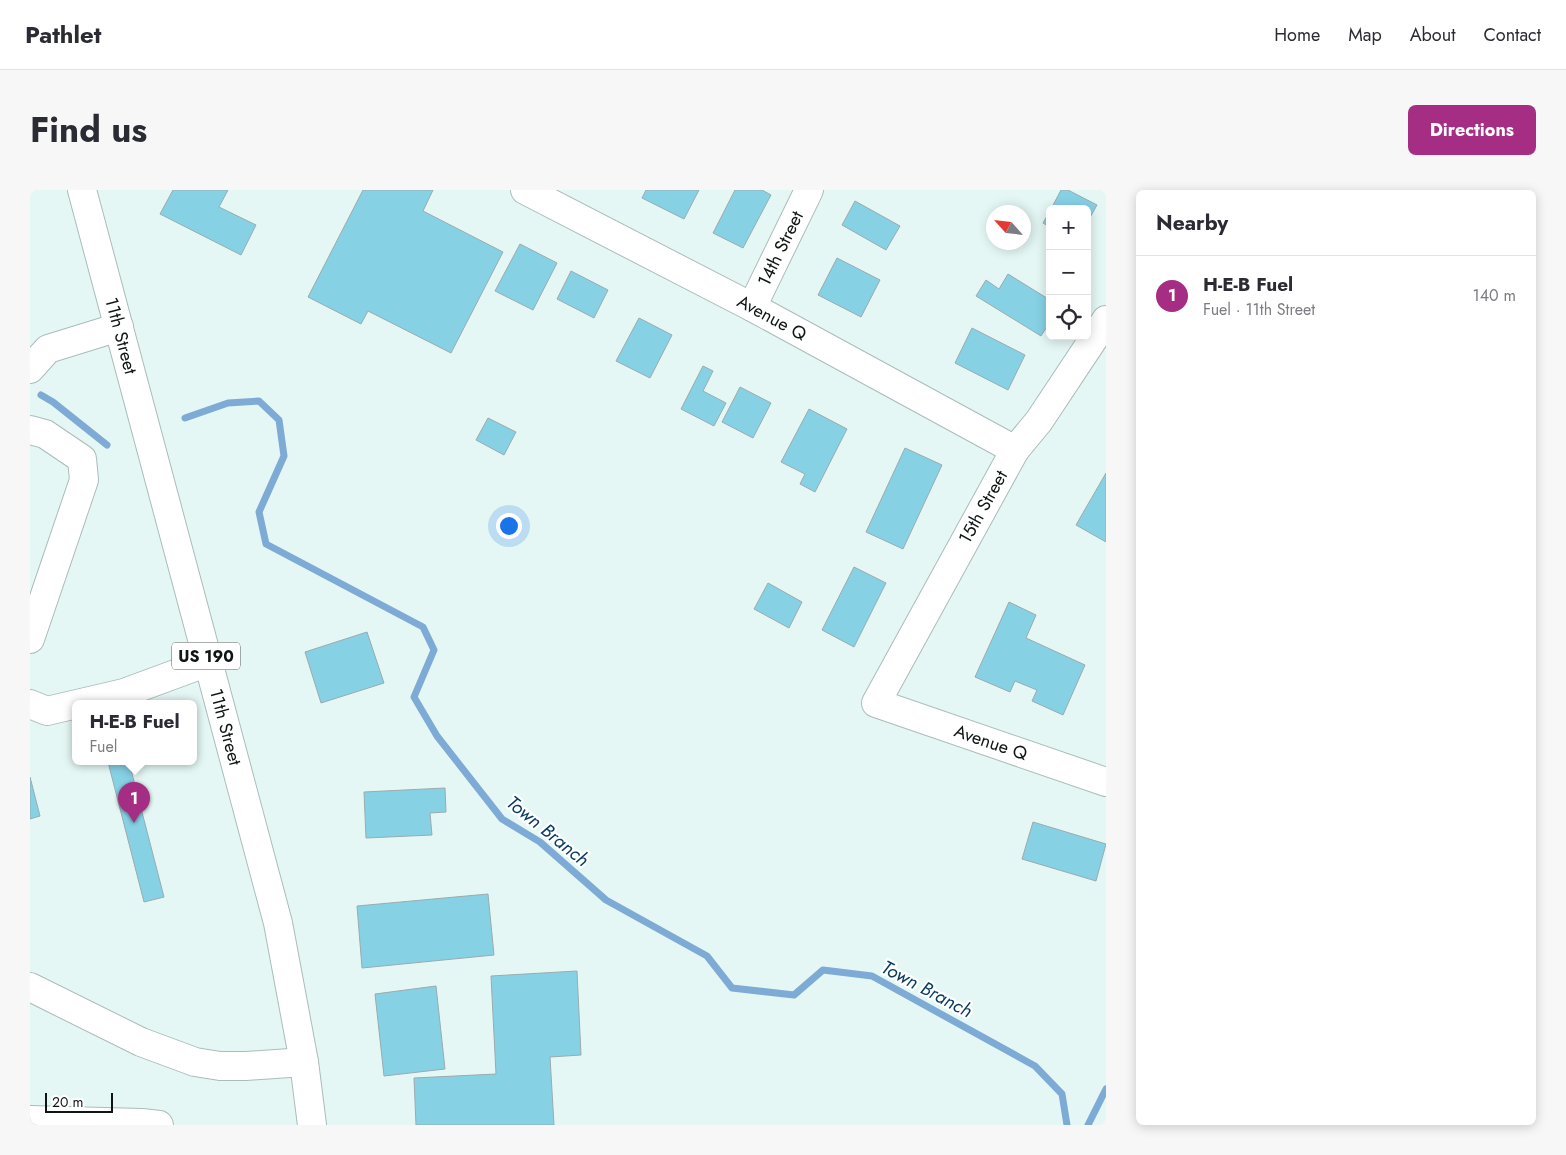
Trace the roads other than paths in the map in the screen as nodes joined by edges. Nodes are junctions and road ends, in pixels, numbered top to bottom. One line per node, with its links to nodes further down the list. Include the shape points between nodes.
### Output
1 (82, 190): 6 (street, 11th Street / US 190)
2 (525, 190): 4 (street, Avenue Q)
3 (809, 190): 4 (street, 14th Street)
4 (752, 307): 9 (street, Avenue Q)
5 (1106, 320): 9 (street, 15th Street, via 1039,421)
6 (119, 327): 7 (street, via 48,349); 11 (street, 11th Street / US 190)
7 (30, 369)
8 (30, 430): 10 (street, via 45,434 82,459 84,480)
9 (1015, 450): 13 (street, 15th Street)
10 (30, 639)
11 (208, 662): 12 (street, via 124,693); 18 (street, 11th Street / US 190, via 278,923)
12 (92, 700)
13 (876, 702): 16 (street, Avenue Q)
14 (30, 704): 15 (street, via 47,710)
15 (72, 704)
16 (1106, 782)
17 (30, 987): 18 (street, via 140,1042 195,1062 246,1066)
18 (304, 1062): 22 (street, 11th Street / US 190)
19 (30, 1120): 20 (street)
20 (60, 1123): 21 (street)
21 (159, 1125)
22 (312, 1125)

